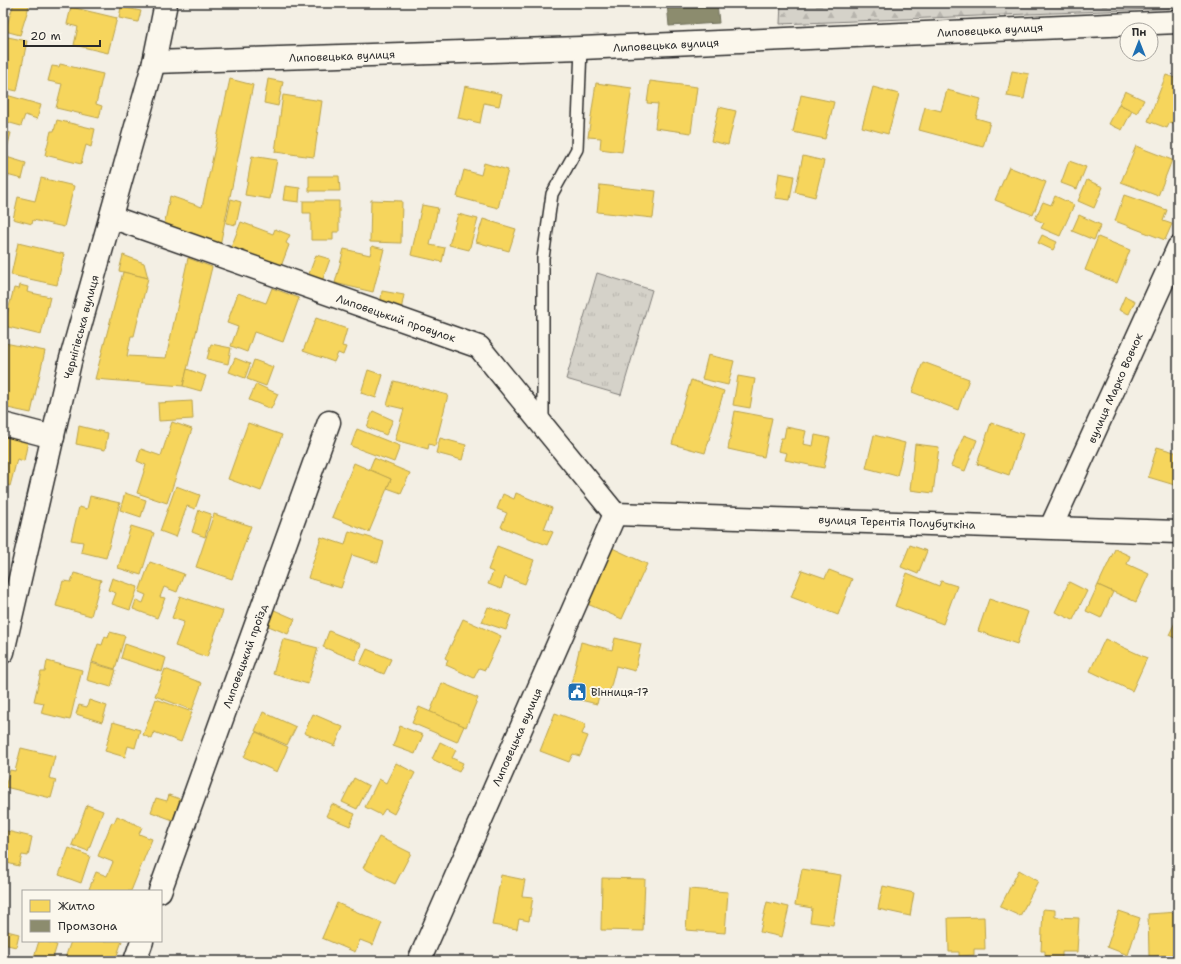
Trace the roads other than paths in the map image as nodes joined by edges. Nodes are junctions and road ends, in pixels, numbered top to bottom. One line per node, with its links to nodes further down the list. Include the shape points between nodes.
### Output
1 (166, 3): 4 (street, Чернігівська вулиця)
2 (1178, 22): 3 (street, Липовецька вулиця)
3 (581, 48): 4 (street, Липовецька вулиця); 9 (lane, via 577,149 552,194 543,258)
4 (154, 62): 5 (street, Чернігівська вулиця)
5 (111, 217): 9 (street, Липовецький провулок, via 479,347); 10 (street, Чернігівська вулиця, via 70,362)
6 (1178, 248): 12 (street, вулиця Марко Вовчок)
7 (329, 422): 15 (street, Липовецький проїзд)
8 (3, 424): 10 (street)
9 (543, 425): 11 (street, Липовецький провулок)
10 (53, 437): 14 (street, Чернігівська вулиця)
11 (615, 514): 12 (street, вулиця Терентія Полубуткіна); 18 (street, Липовецька вулиця)
12 (1051, 527): 13 (street, вулиця Терентія Полубуткіна)
13 (1178, 532)
14 (3, 652)
15 (160, 890)
16 (142, 942): 17 (street)
17 (135, 961)
18 (419, 961)

